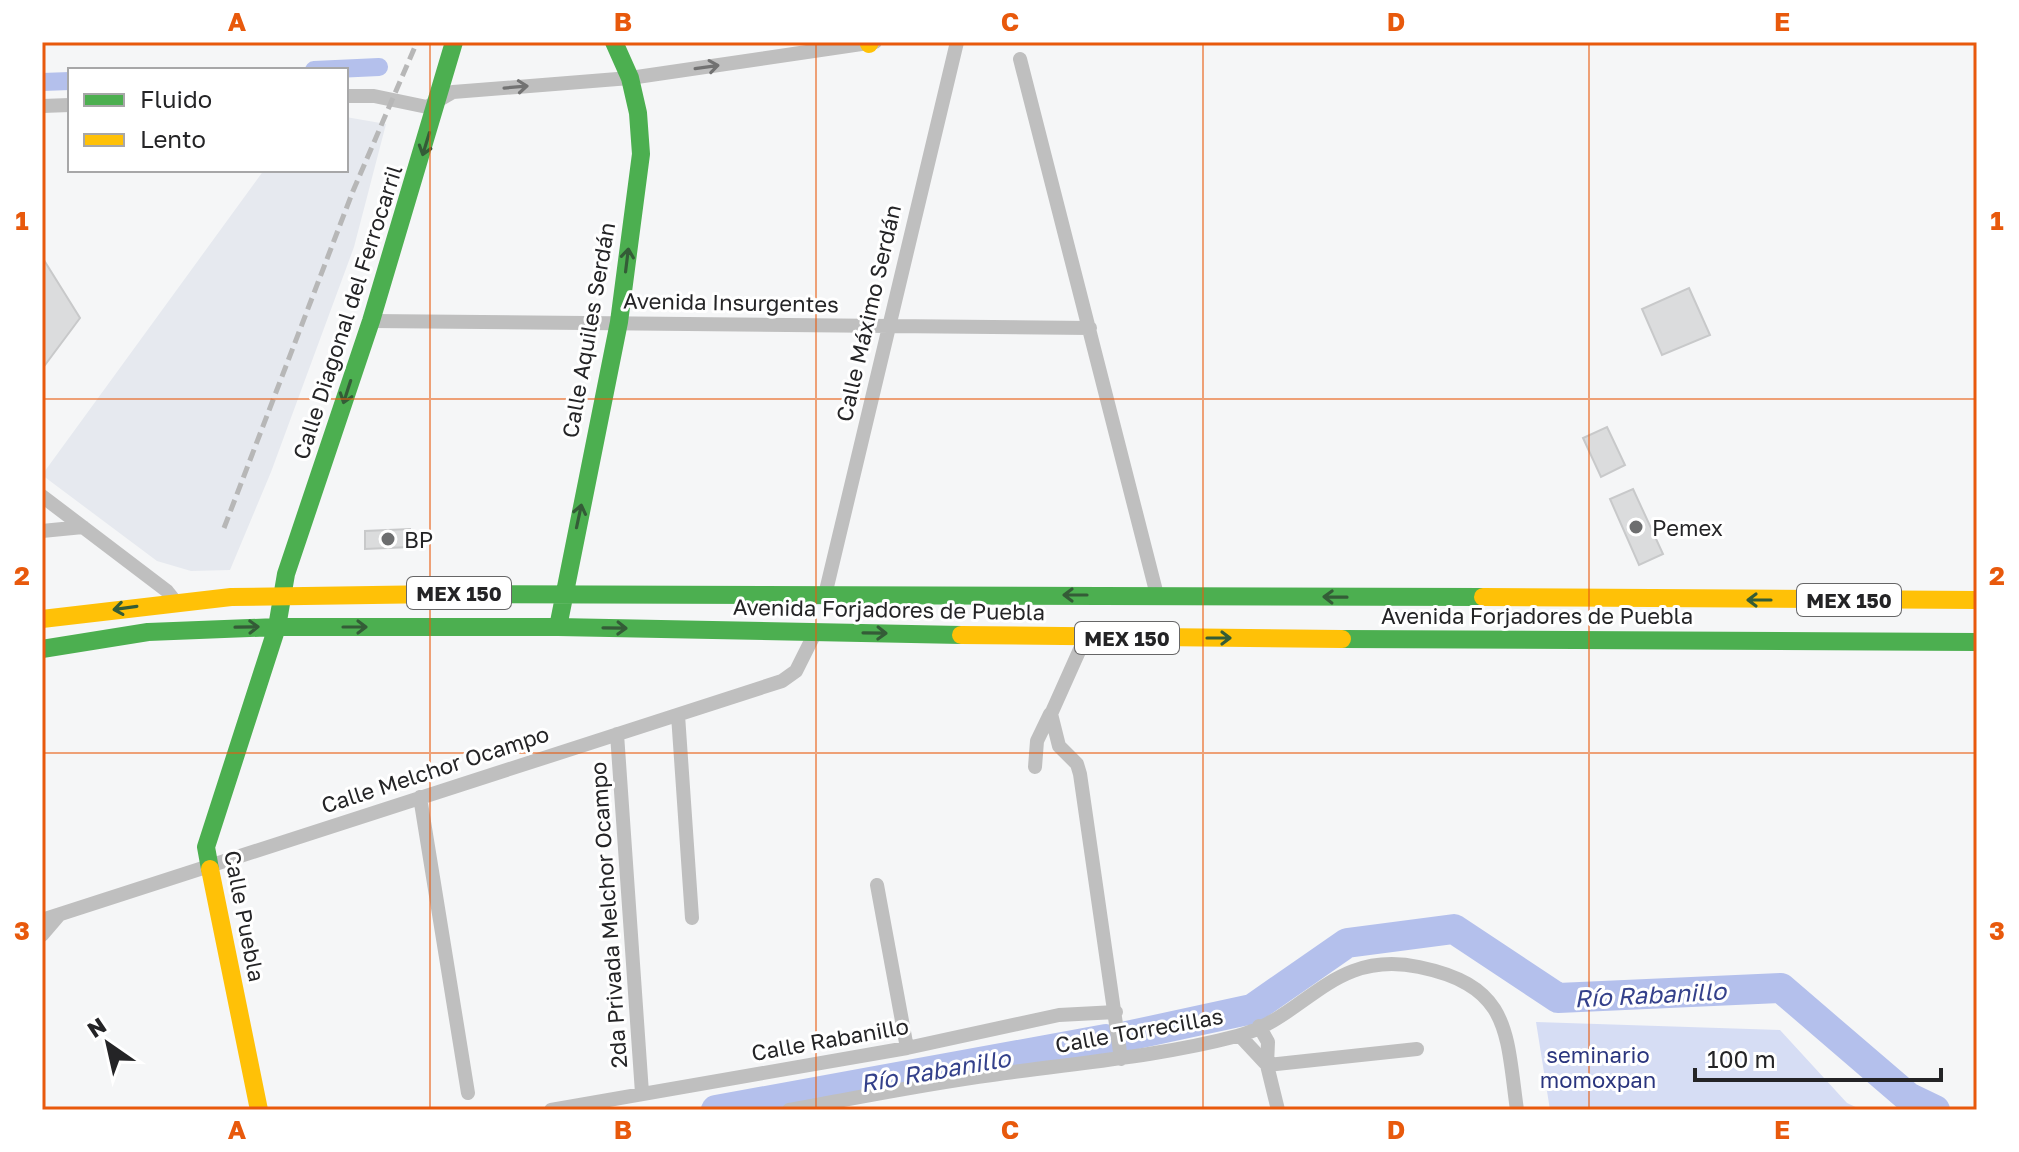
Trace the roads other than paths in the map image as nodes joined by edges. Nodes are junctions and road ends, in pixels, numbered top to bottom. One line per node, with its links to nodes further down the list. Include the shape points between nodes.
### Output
1 (454, 42): 8 (main road, Calle Diagonal del Ferrocarril)
2 (614, 42): 6 (main road, Calle Aquiles Serdán)
3 (957, 42): 13 (street, Calle Máximo Serdán)
4 (872, 43): 6 (street, one-way to 4)
5 (1020, 59): 14 (street)
6 (630, 78): 8 (street, one-way to 6, via 453,92); 12 (main road, Calle Aquiles Serdán, one-way to 6, via 641,154)
7 (348, 96): 8 (street, via 427,107)
8 (440, 99): 11 (main road, Calle Diagonal del Ferrocarril, one-way to 11)
9 (68, 105): 10 (street)
10 (42, 106)
11 (371, 321): 12 (street, Avenida Insurgentes); 21 (main road, Calle Diagonal del Ferrocarril, one-way to 21)
12 (619, 322): 13 (street, Avenida Insurgentes); 18 (main road, Calle Aquiles Serdán, one-way to 12)
13 (886, 326): 14 (street, Avenida Insurgentes); 19 (street, Calle Máximo Serdán)
14 (1090, 328): 20 (street)
15 (42, 496): 16 (street)
16 (83, 527): 17 (street); 23 (street)
17 (42, 531)
18 (563, 592): 19 (main road, Avenida Forjadores de Puebla / MEX 150); 21 (main road, Avenida Forjadores de Puebla / MEX 150); 26 (main road, Calle Aquiles Serdán)
19 (825, 595): 20 (main road, Avenida Forjadores de Puebla / MEX 150, one-way to 19)
20 (1157, 595): 22 (main road, Avenida Forjadores de Puebla / MEX 150, one-way to 20)
21 (281, 596): 23 (main road, Avenida Forjadores de Puebla / MEX 150); 25 (main road, Calle Puebla)
22 (1977, 600)
23 (175, 601): 24 (main road, Avenida Forjadores de Puebla / MEX 150, one-way to 24)
24 (42, 619)
25 (277, 627): 26 (main road, Avenida Forjadores de Puebla / MEX 150, one-way to 26); 30 (main road, Avenida Forjadores de Puebla / MEX 150, one-way to 25, via 148,632); 36 (main road, Calle Puebla, via 206,847)
26 (558, 627): 27 (main road, Avenida Forjadores de Puebla / MEX 150, one-way to 27)
27 (816, 631): 28 (main road, Avenida Forjadores de Puebla / MEX 150, one-way to 28); 32 (street, Calle Melchor Ocampo, via 790,677)
28 (1085, 638): 29 (main road, Avenida Forjadores de Puebla / MEX 150, one-way to 29); 31 (street)
29 (1977, 642)
30 (42, 649)
31 (1051, 714): 34 (street, via 1037,741); 42 (street, via 1059,746 1080,774)
32 (678, 715): 33 (street, Calle Melchor Ocampo); 39 (street)
33 (617, 734): 35 (street, Calle Melchor Ocampo); 50 (street, 2da Privada Melchor Ocampo)
34 (1035, 767)
35 (420, 797): 36 (street, Calle Melchor Ocampo); 49 (street)
36 (207, 865): 38 (street, Calle Melchor Ocampo); 51 (main road, Calle Puebla)
37 (877, 885): 45 (street)
38 (60, 914): 40 (street, Calle Melchor Ocampo); 41 (street)
39 (692, 918)
40 (42, 920)
41 (42, 935)
42 (1116, 1012): 45 (street, Calle Rabanillo, via 1059,1015); 47 (street)
43 (1259, 1026): 44 (street, Calle Torrecillas); 48 (street, via 1268,1042); 55 (street, Calle Torrecillas, via 1367,966 1420,967 1492,1001 1506,1035)
44 (1240, 1036): 47 (street, Calle Torrecillas); 48 (street)
45 (907, 1048): 50 (street, Calle Rabanillo)
46 (1417, 1049): 48 (street)
47 (1121, 1059): 53 (street, Calle Torrecillas, via 990,1075)
48 (1267, 1065): 54 (street)
49 (468, 1093)
50 (642, 1093): 52 (street, Calle Rabanillo)
51 (259, 1110)
52 (551, 1110)
53 (791, 1110)
54 (1278, 1110)
55 (1517, 1110)

